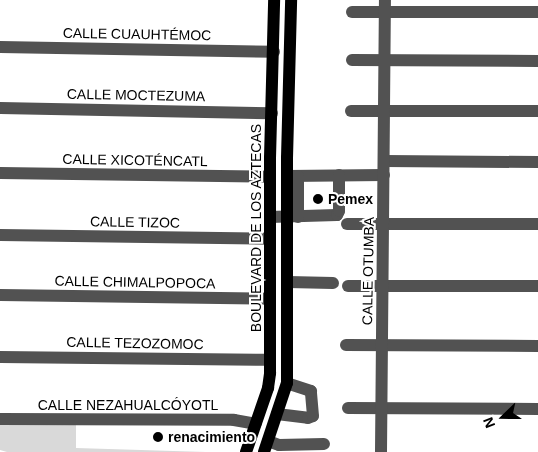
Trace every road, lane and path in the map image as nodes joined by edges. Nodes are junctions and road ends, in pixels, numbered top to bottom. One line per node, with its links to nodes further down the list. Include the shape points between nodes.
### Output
1 (274, 0): 7 (main road, BOULEVARD DE LOS AZTECAS)
2 (291, 0): 17 (main road)
3 (385, 6): 4 (street); 5 (street); 9 (street, CALLE OTUMBA)
4 (352, 12)
5 (538, 12)
6 (0, 47): 7 (street, CALLE CUAUHTÉMOC)
7 (274, 52): 15 (main road, BOULEVARD DE LOS AZTECAS)
8 (352, 60): 9 (street)
9 (384, 61): 10 (street); 13 (street, CALLE OTUMBA)
10 (538, 61)
11 (0, 108): 15 (street, CALLE MOCTEZUMA)
12 (351, 111): 13 (street)
13 (384, 111): 14 (street); 18 (street, CALLE OTUMBA)
14 (538, 111)
15 (272, 113): 16 (main road, BOULEVARD DE LOS AZTECAS)
16 (270, 158): 17 (main road); 22 (main road, BOULEVARD DE LOS AZTECAS)
17 (288, 158): 23 (main road)
18 (384, 161): 19 (street); 21 (street, CALLE OTUMBA)
19 (538, 162)
20 (0, 173): 22 (street, CALLE XICOTÉNCATL)
21 (384, 175): 24 (street); 28 (street, CALLE OTUMBA)
22 (270, 177): 25 (main road, BOULEVARD DE LOS AZTECAS)
23 (293, 179): 24 (street); 26 (main road)
24 (339, 179): 26 (street, via 336,214)
25 (270, 217): 26 (street); 31 (main road, BOULEVARD DE LOS AZTECAS)
26 (293, 217): 32 (main road)
27 (347, 224): 28 (street)
28 (383, 224): 29 (street); 35 (street, CALLE OTUMBA)
29 (538, 224)
30 (0, 235): 31 (street, CALLE TIZOC)
31 (270, 239): 38 (main road, BOULEVARD DE LOS AZTECAS)
32 (288, 282): 33 (street); 44 (main road)
33 (333, 283)
34 (348, 286): 35 (street)
35 (383, 286): 36 (street); 39 (street, CALLE OTUMBA)
36 (538, 286)
37 (0, 295): 38 (street, CALLE CHIMALPOPOCA)
38 (270, 299): 43 (main road, BOULEVARD DE LOS AZTECAS)
39 (382, 345): 40 (street); 41 (street); 46 (street, CALLE OTUMBA)
40 (346, 346)
41 (538, 346)
42 (0, 357): 43 (street, CALLE TEZOZOMOC)
43 (270, 360): 50 (main road, BOULEVARD DE LOS AZTECAS, via 268,388)
44 (288, 383): 48 (main road); 48 (street, via 311,391 312,416)
45 (348, 408): 46 (street)
46 (381, 408): 47 (street); 54 (street, CALLE OTUMBA)
47 (538, 409)
48 (277, 414): 52 (main road)
49 (0, 418): 50 (street, CALLE NEZAHUALCÓYOTL, via 234,420)
50 (256, 424): 53 (main road, BOULEVARD DE LOS AZTECAS)
51 (324, 444): 52 (street)
52 (266, 446)
53 (246, 452)
54 (381, 452)

